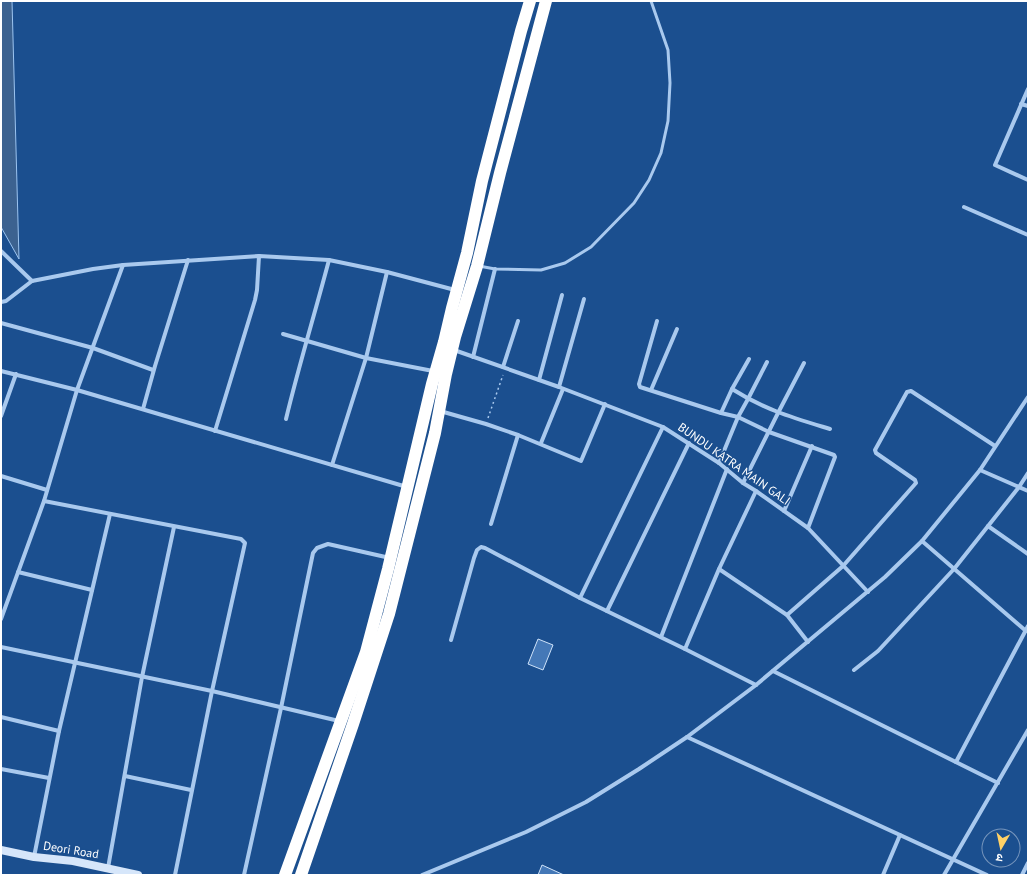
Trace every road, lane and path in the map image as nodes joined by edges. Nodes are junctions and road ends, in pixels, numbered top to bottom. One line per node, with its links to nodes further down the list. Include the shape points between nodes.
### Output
1 (530, 1): 19 (highway, via 520,31)
2 (546, 1): 15 (highway)
3 (651, 1): 16 (lane, via 668,50 670,83 668,121 661,153 649,180 634,203 591,247 565,263 541,270)
4 (1028, 89): 5 (street)
5 (1021, 104): 6 (street); 7 (street, via 995,165)
6 (1028, 106)
7 (1028, 180)
8 (964, 207): 9 (street)
9 (1028, 235)
10 (1, 251): 18 (street)
11 (259, 256): 12 (street); 13 (street); 61 (street, via 255,300)
12 (188, 260): 14 (street); 39 (street)
13 (329, 260): 17 (street); 29 (street)
14 (123, 265): 18 (street); 30 (street)
15 (477, 266): 16 (lane); 20 (highway)
16 (495, 269): 32 (street)
17 (387, 272): 19 (street); 33 (street)
18 (32, 281): 23 (street)
19 (456, 290): 20 (street); 40 (highway)
20 (469, 294): 31 (highway)
21 (562, 295): 42 (street)
22 (584, 299): 43 (street)
23 (1, 302)
24 (658, 321): 47 (street, via 639,384 640,387)
25 (518, 322): 37 (street)
26 (1, 323): 30 (street)
27 (677, 329): 47 (street)
28 (283, 334): 29 (street)
29 (307, 341): 33 (street); 57 (street)
30 (93, 348): 39 (street); 46 (street)
31 (452, 350): 32 (street, BUNDU KATRA MAIN GALI); 52 (highway)
32 (473, 357): 37 (street, BUNDU KATRA MAIN GALI)
33 (366, 358): 40 (street); 69 (street)
34 (749, 360): 45 (street)
35 (767, 362): 49 (street)
36 (804, 363): 54 (street)
37 (504, 368): 42 (street, BUNDU KATRA MAIN GALI); 58 (path)
38 (1, 370): 41 (street)
39 (154, 370): 51 (street)
40 (436, 371): 75 (highway)
41 (16, 374): 46 (street); 55 (street)
42 (539, 380): 43 (street, BUNDU KATRA MAIN GALI)
43 (559, 387): 44 (street, BUNDU KATRA MAIN GALI)
44 (564, 389): 50 (street, BUNDU KATRA MAIN GALI); 64 (street)
45 (732, 389): 49 (street); 53 (street)
46 (77, 390): 51 (street); 77 (street)
47 (651, 390): 53 (street)
48 (1028, 397): 67 (street)
49 (748, 399): 54 (street); 56 (street)
50 (605, 404): 59 (street, BUNDU KATRA MAIN GALI); 64 (street, via 581,461)
51 (143, 409): 61 (street)
52 (440, 411): 58 (street); 115 (highway, via 389,614)
53 (721, 413): 56 (street)
54 (778, 413): 60 (street); 62 (street)
55 (1, 416)
56 (738, 417): 62 (street); 68 (street)
57 (286, 418)
58 (486, 424): 63 (street)
59 (663, 427): 65 (street, BUNDU KATRA MAIN GALI); 96 (street)
60 (830, 429)
61 (215, 431): 69 (street)
62 (769, 432): 66 (street); 74 (street)
63 (518, 435): 64 (street); 83 (street)
64 (541, 443)
65 (689, 443): 68 (street, BUNDU KATRA MAIN GALI); 97 (street)
66 (812, 446): 81 (street); 86 (street, via 833,453 835,458)
67 (995, 446): 71 (street); 90 (street, via 911,391 907,392 875,452 916,480 916,483)
68 (719, 463): 70 (street, BUNDU KATRA MAIN GALI)
69 (332, 465): 75 (street)
70 (727, 469): 74 (street, BUNDU KATRA MAIN GALI); 102 (street)
71 (980, 470): 76 (street); 87 (street)
72 (1028, 473): 76 (street)
73 (1, 476): 77 (street)
74 (743, 484): 78 (street, BUNDU KATRA MAIN GALI)
75 (407, 487): 89 (highway)
76 (1019, 487): 79 (street); 84 (street)
77 (47, 490): 80 (street)
78 (756, 491): 81 (street, BUNDU KATRA MAIN GALI); 91 (street)
79 (1028, 491)
80 (44, 501): 82 (street); 93 (street)
81 (784, 511): 86 (street, BUNDU KATRA MAIN GALI)
82 (110, 514): 85 (street); 94 (street)
83 (491, 524)
84 (988, 526): 88 (street); 92 (street)
85 (174, 527): 110 (street); 112 (street, via 241,539 245,542)
86 (808, 528): 90 (street, BUNDU KATRA MAIN GALI)
87 (922, 541): 92 (street); 95 (street)
88 (1028, 554)
89 (390, 559): 113 (street, via 328,544 317,548 313,553); 115 (highway)
90 (843, 566): 95 (street, BUNDU KATRA MAIN GALI); 98 (street)
91 (719, 569): 98 (street); 106 (street)
92 (954, 569): 101 (street); 108 (street, via 878,651)
93 (18, 572): 94 (street); 99 (street)
94 (92, 590): 107 (street)
95 (868, 592): 104 (street)
96 (580, 598): 97 (street); 103 (street, via 485,548 479,548)
97 (607, 611): 102 (street)
98 (787, 615): 104 (street)
99 (1, 619)
100 (1028, 626): 101 (street)
101 (1026, 631): 119 (street)
102 (661, 637): 106 (street)
103 (451, 640)
104 (808, 642): 109 (street)
105 (1, 647): 107 (street)
106 (685, 648): 111 (street)
107 (75, 663): 110 (street); 117 (street)
108 (854, 670)
109 (773, 671): 111 (street); 119 (street)
110 (142, 677): 112 (street); 121 (street)
111 (756, 684): 118 (street)
112 (212, 691): 113 (street); 124 (street)
113 (281, 708): 115 (street); 133 (street)
114 (1, 717): 117 (street)
115 (347, 723): 134 (highway); 135 (highway)
116 (1028, 730): 123 (street)
117 (59, 731): 122 (street)
118 (687, 736): 125 (street); 136 (street, via 586,802 526,832)
119 (956, 762): 123 (street)
120 (1, 769): 122 (street)
121 (124, 776): 124 (street); 130 (street)
122 (50, 778): 127 (street)
123 (998, 783): 128 (street)
124 (191, 790): 132 (street)
125 (900, 835): 128 (street); 137 (street)
126 (1, 850): 127 (street, Deori Road)
127 (34, 857): 130 (street, Deori Road, via 73,861)
128 (953, 858): 138 (street); 139 (street)
129 (1028, 863): 140 (street)
130 (108, 869): 131 (street, Deori Road)
131 (138, 875)
132 (174, 875)
133 (244, 875)
134 (285, 875)
135 (301, 875)
136 (422, 875)
137 (883, 875)
138 (944, 875)
139 (987, 875)
140 (1022, 875)

